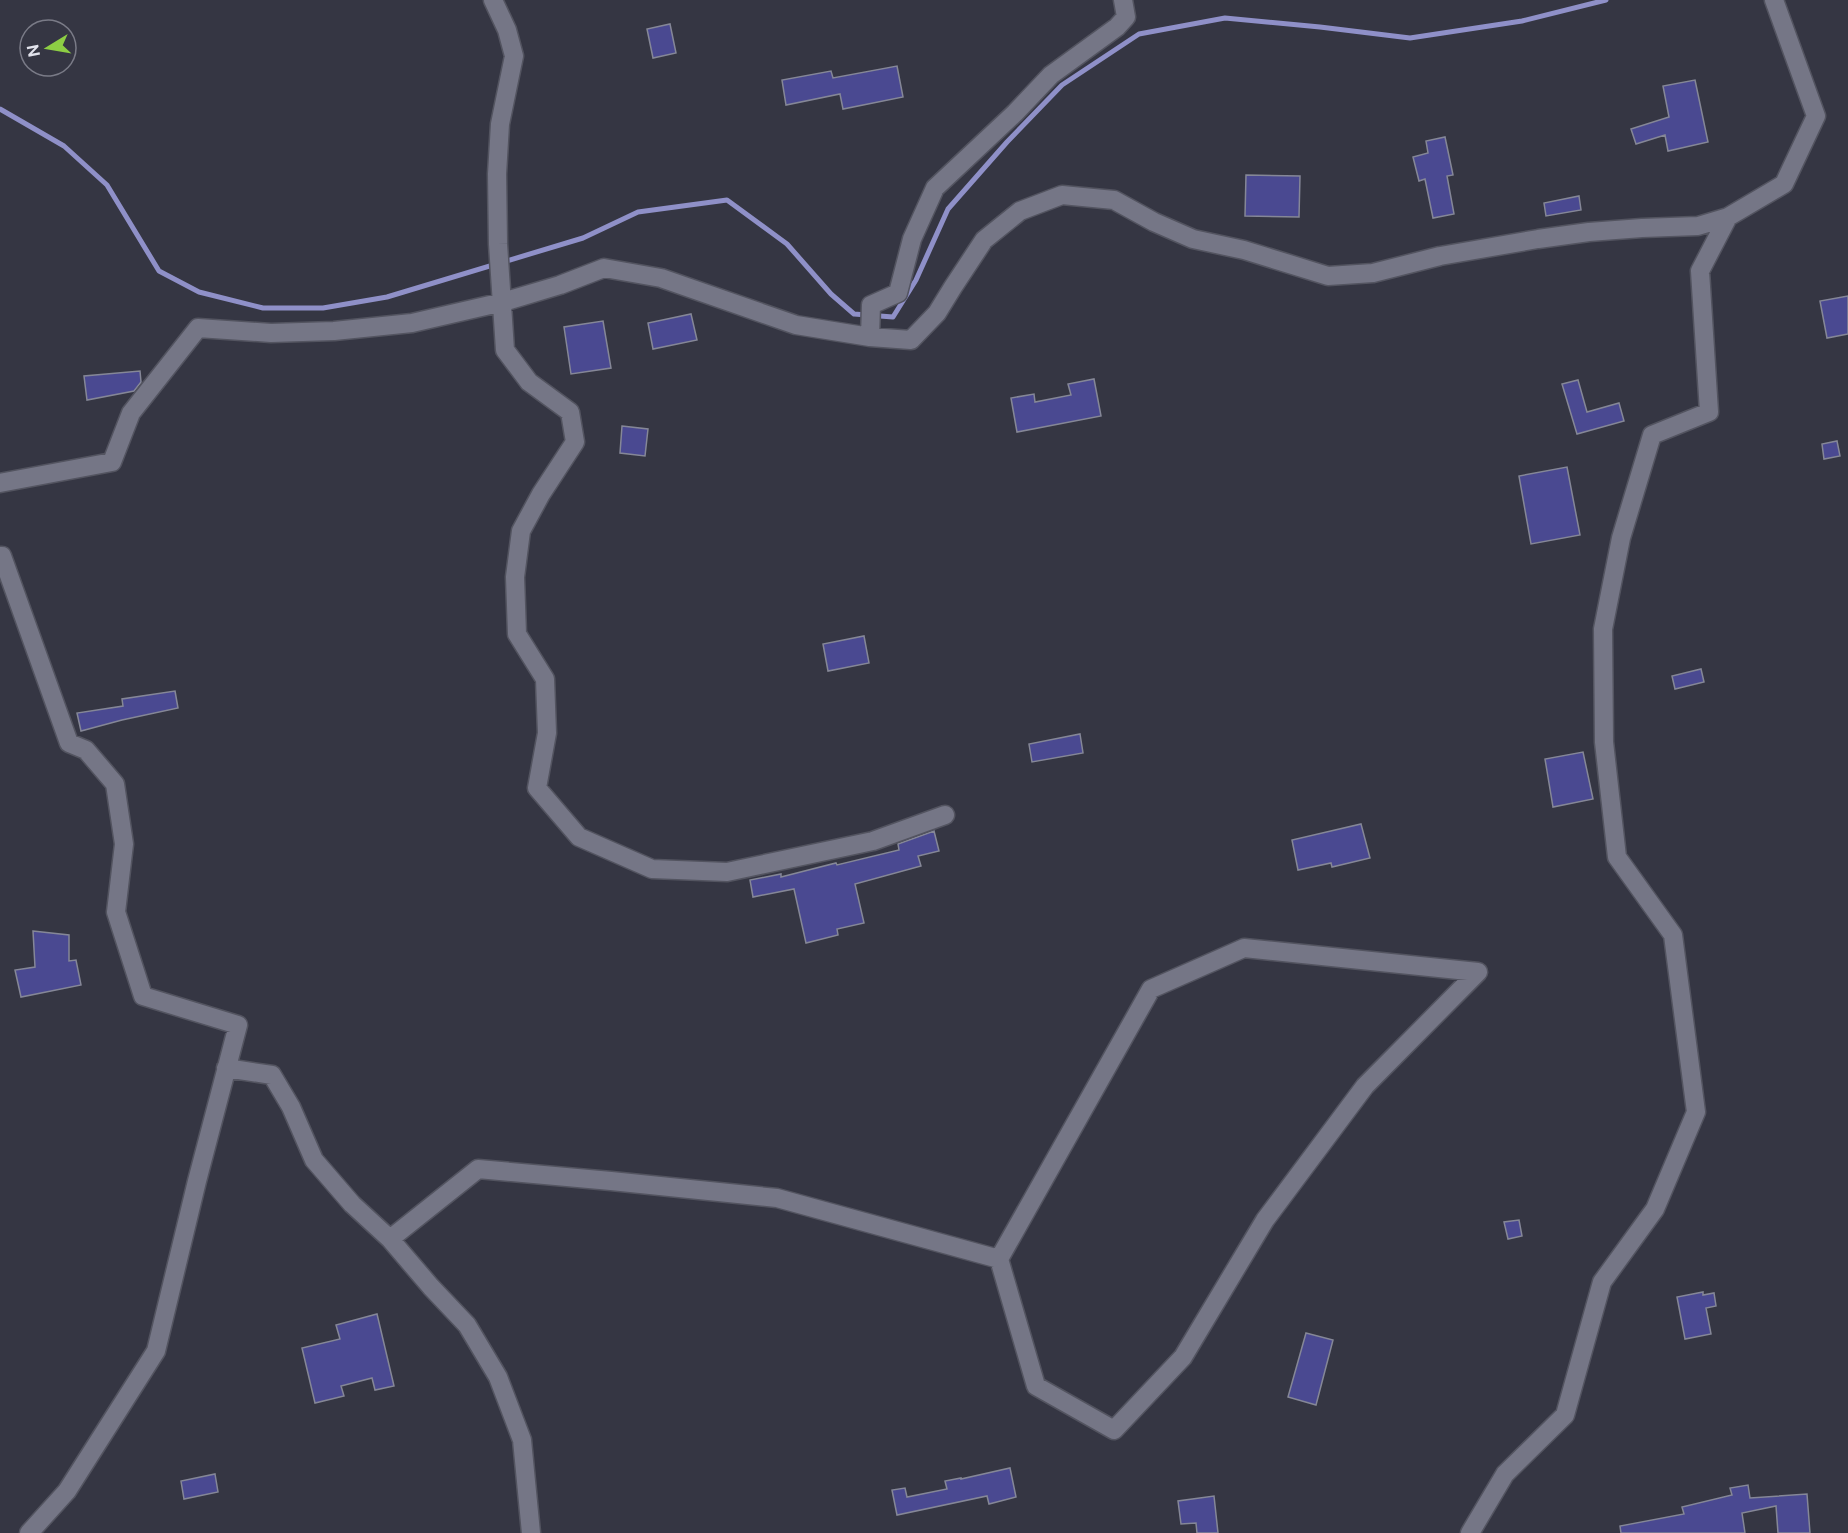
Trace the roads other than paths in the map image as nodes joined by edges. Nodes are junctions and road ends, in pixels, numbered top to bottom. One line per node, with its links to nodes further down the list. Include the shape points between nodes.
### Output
1 (493, 0): 5 (street, via 514,56 500,124 497,174)
2 (1123, 0): 6 (street, via 1126,17 1117,27 1051,75 935,188 912,238 898,293 871,305)
3 (1774, 0): 4 (street, via 1816,117 1784,184)
4 (1728, 218): 6 (street, via 1698,226 1621,229 1538,239 1440,256 1374,273 1328,276 1244,250 1192,239 1114,200 1062,195 1020,212 984,240 937,313 911,339); 15 (street, via 1700,271 1709,412 1652,435 1621,538 1604,629 1604,742 1617,857 1673,935 1696,1112 1655,1209 1602,1282 1565,1415 1505,1474)
5 (503, 302): 6 (street, via 604,268 661,278 796,325); 7 (street, via 412,323 334,331 271,333 198,328 130,413 112,462); 9 (street, via 505,350 529,382 570,412 575,442 521,531 514,577 518,634 545,679 547,733 537,788 579,837 652,869 727,872 873,840)
6 (870, 337)
7 (0, 483)
8 (0, 556): 10 (street, via 69,743 86,750 115,784 124,843 116,912 143,996 238,1025)
9 (945, 815)
10 (226, 1068): 11 (street, via 272,1075 314,1160 352,1204); 13 (street, via 156,1351 67,1491)
11 (390, 1239): 12 (street, via 478,1169 777,1198); 14 (street, via 467,1325 498,1377 522,1440)
12 (999, 1259): 12 (street, via 1151,989 1244,948 1478,972 1365,1086 1265,1220 1183,1357 1114,1430 1036,1386)
13 (29, 1533)
14 (531, 1533)
15 (1470, 1533)

